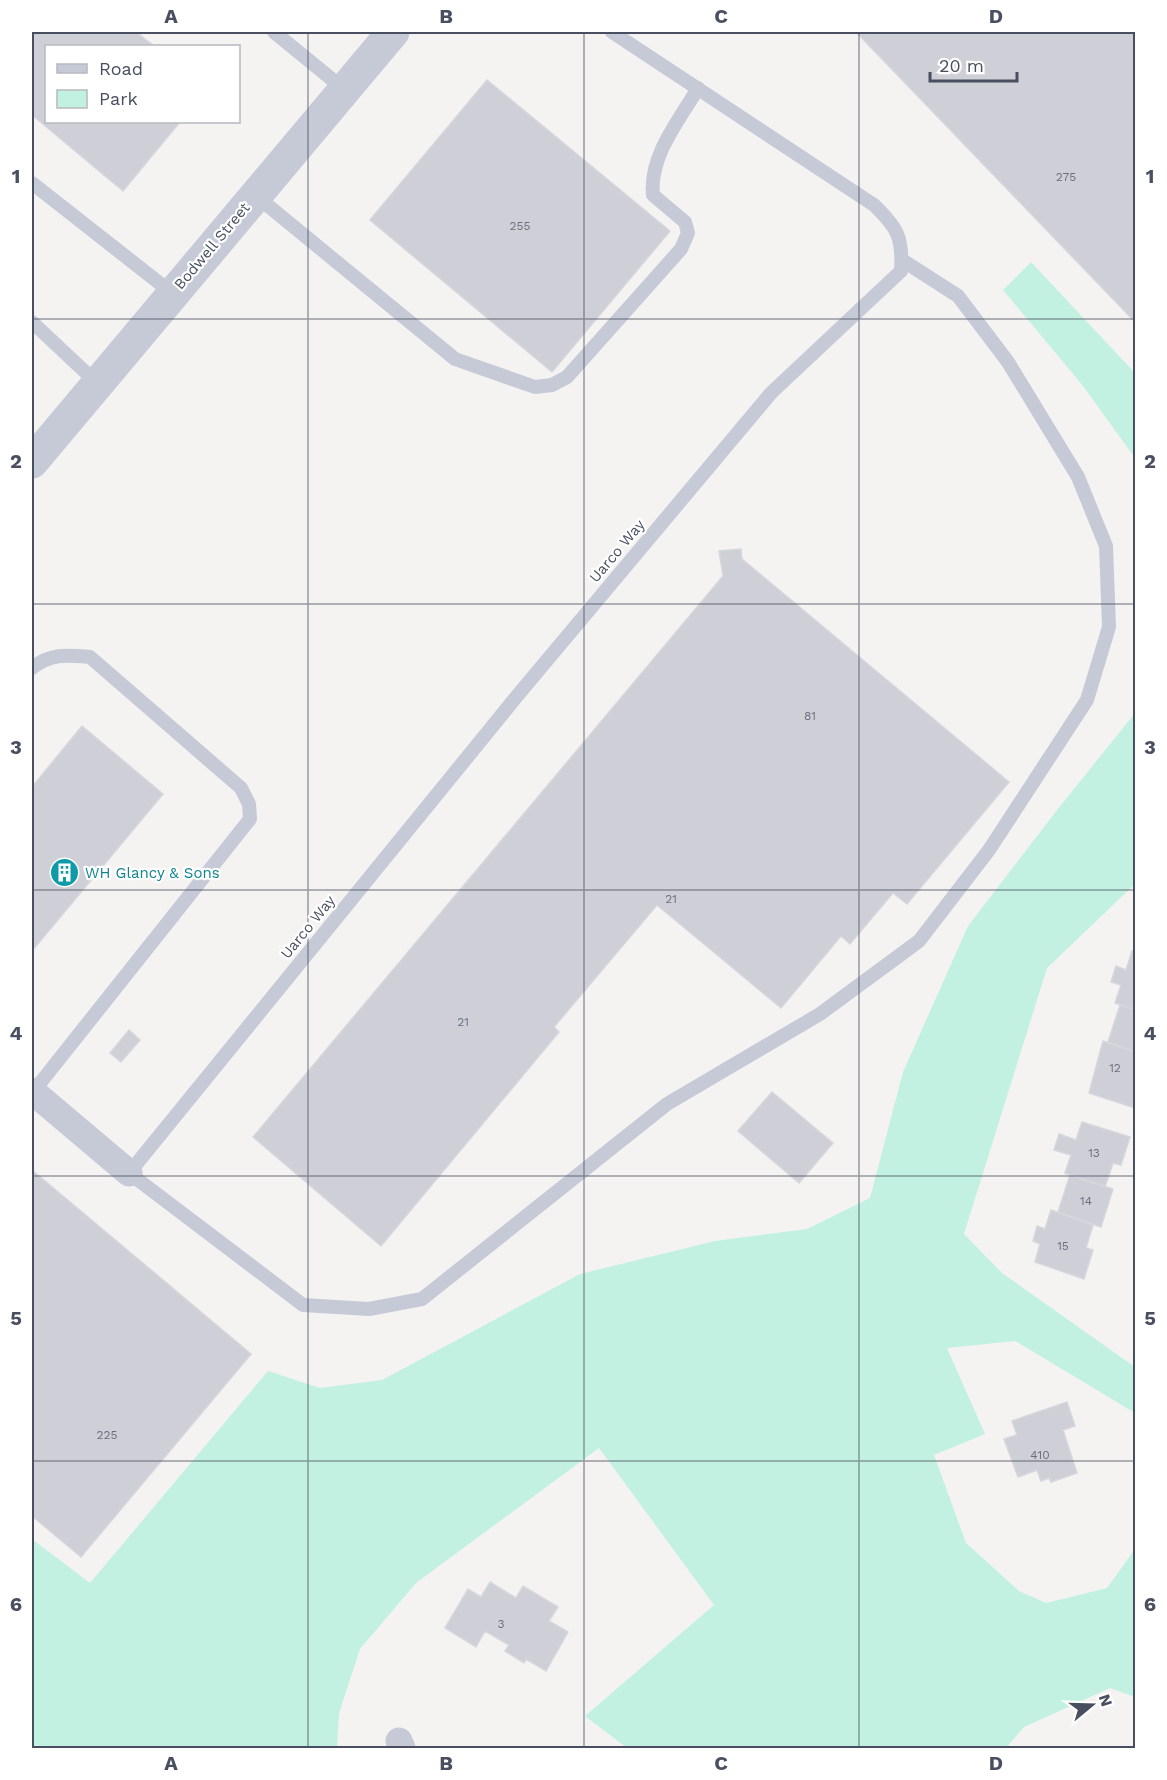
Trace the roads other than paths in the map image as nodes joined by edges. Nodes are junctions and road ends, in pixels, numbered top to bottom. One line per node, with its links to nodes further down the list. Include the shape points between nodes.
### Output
1 (274, 32): 5 (lane)
2 (393, 32): 5 (street, Bodwell Street)
3 (612, 32): 4 (lane)
4 (698, 88): 7 (lane, via 657,159 651,178 653,195 686,222 688,233 681,249 567,376 552,386 536,387 455,360); 8 (lane, via 874,205 893,223 902,244)
5 (345, 90): 7 (street, Bodwell Street)
6 (32, 183): 9 (lane)
7 (255, 195): 9 (street, Bodwell Street)
8 (902, 260): 15 (lane, Uarco Way, via 901,271 771,393 517,696); 15 (lane, via 958,296 1008,362 1078,477 1106,546 1109,627 1088,700 989,850 919,940 820,1014 667,1104 422,1299 369,1310 303,1305)
9 (172, 293): 11 (street, Bodwell Street)
10 (32, 322): 11 (lane)
11 (98, 383): 12 (street, Bodwell Street)
12 (32, 462)
13 (32, 668): 14 (lane, via 44,658 64,654 90,657 241,788 249,804 250,819)
14 (32, 1091): 15 (street)
15 (129, 1173)

